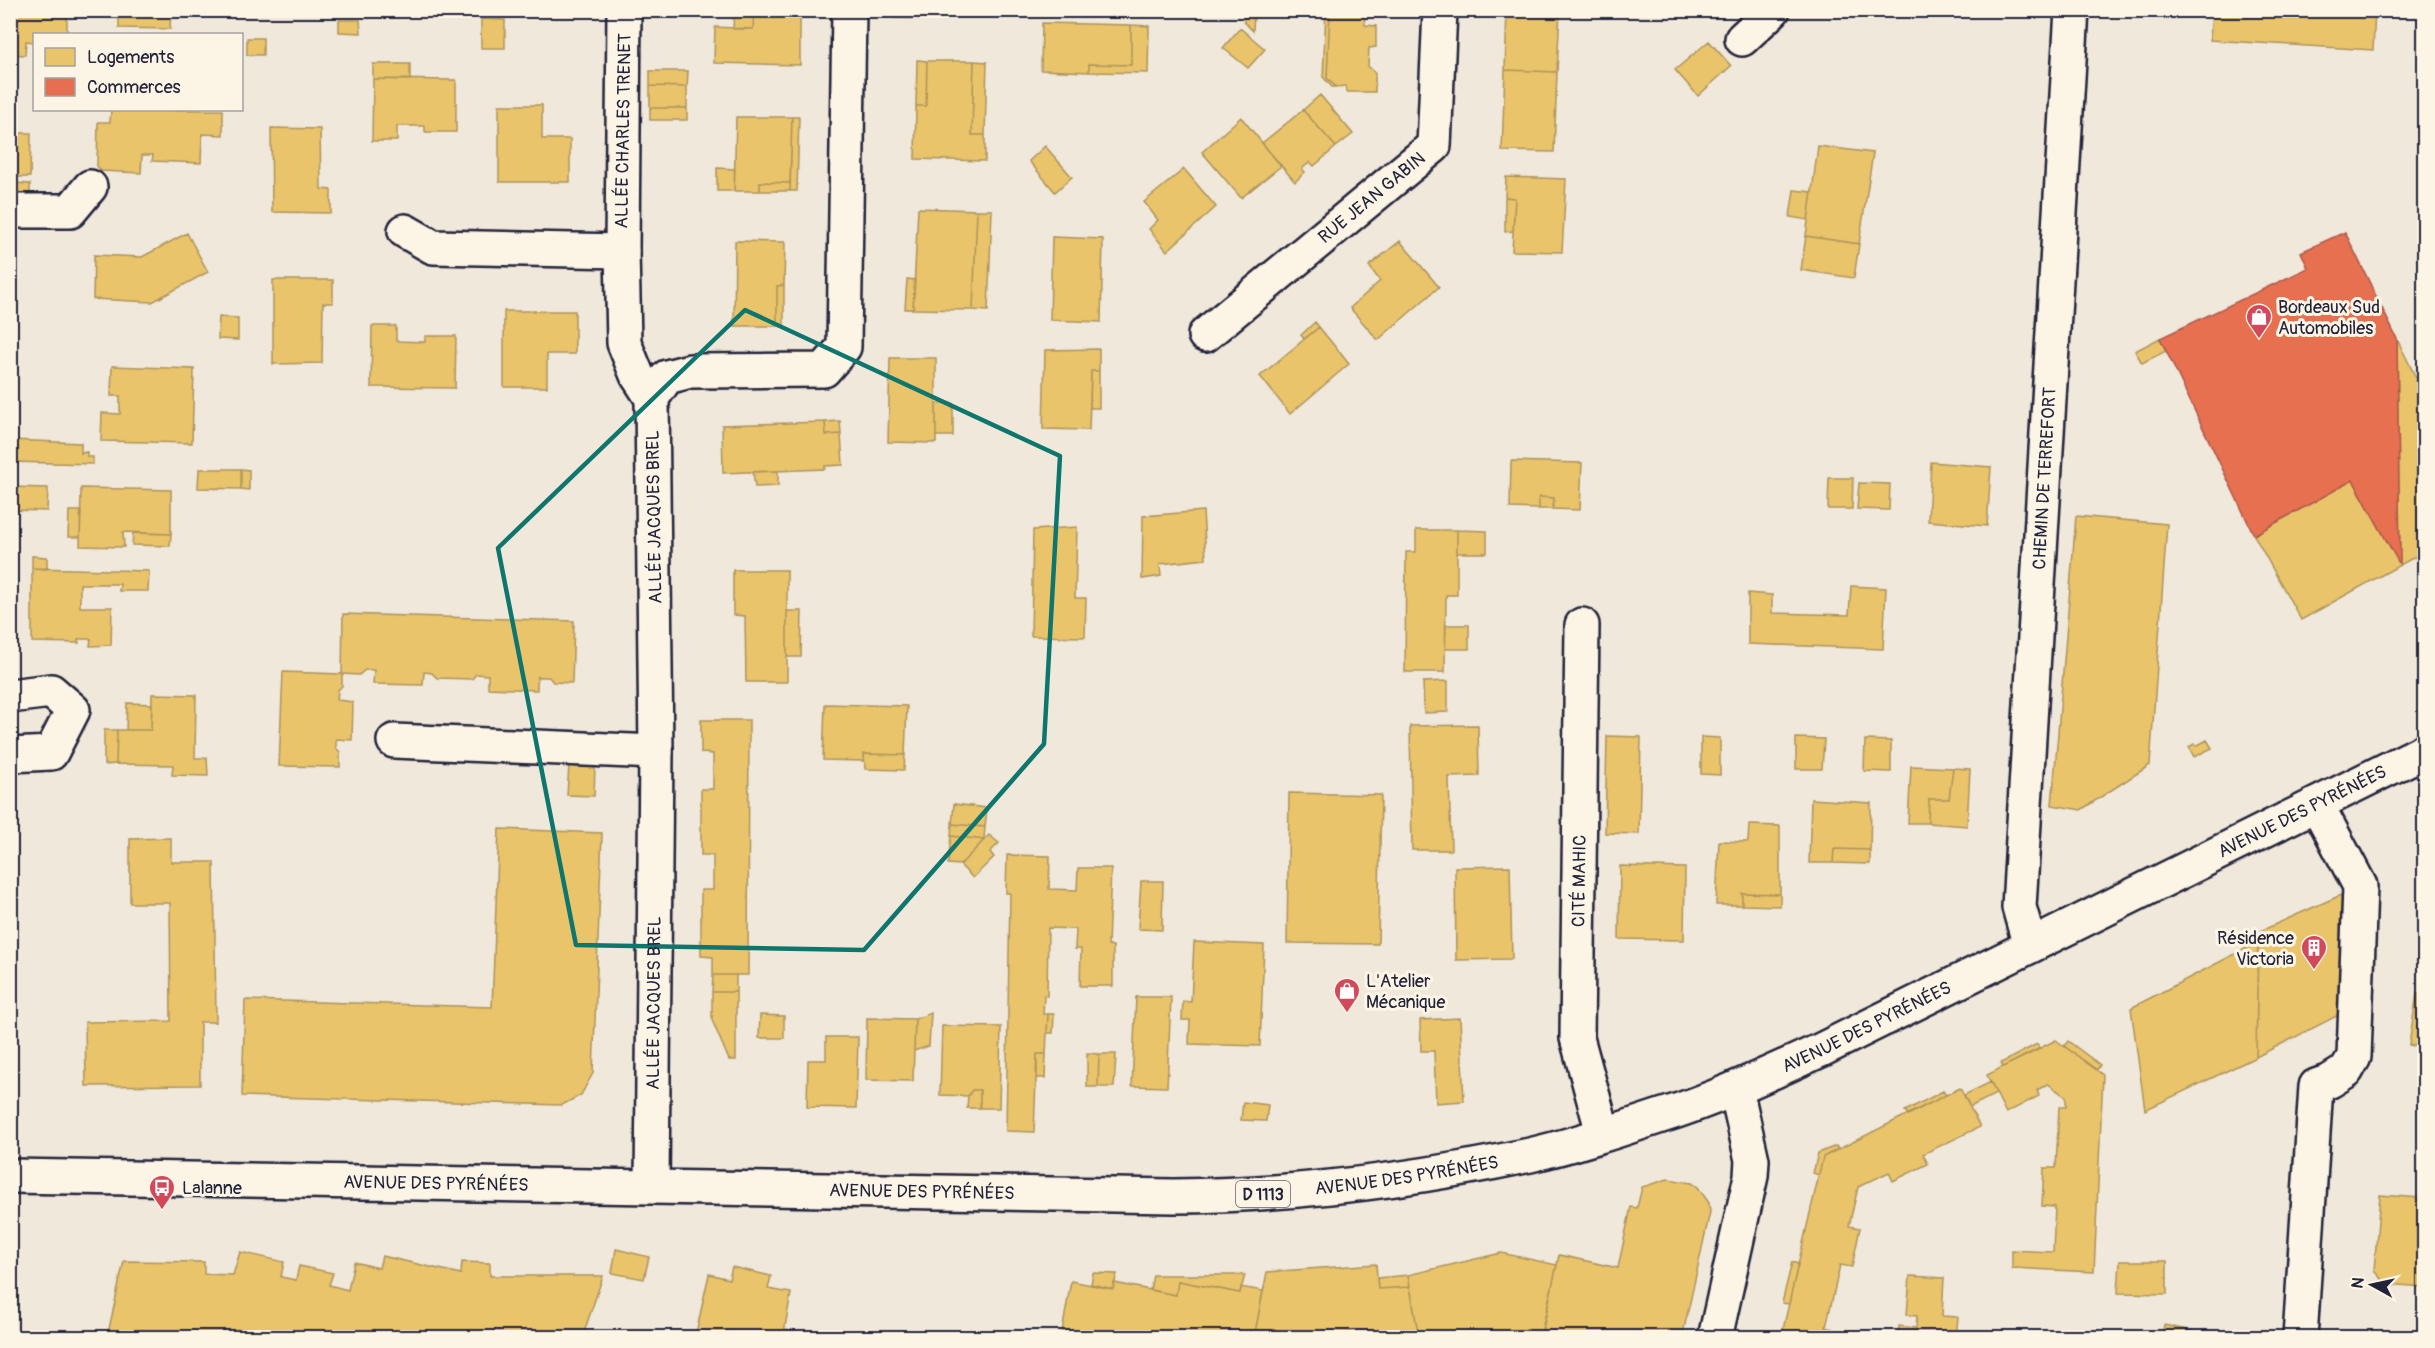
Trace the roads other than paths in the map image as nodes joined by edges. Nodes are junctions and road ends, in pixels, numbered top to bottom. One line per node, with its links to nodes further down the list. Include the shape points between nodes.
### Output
1 (624, 10): 10 (street, ALLÉE CHARLES TRENET)
2 (849, 10): 12 (street, via 844,347 824,370 690,371 667,377)
3 (1440, 10): 11 (street, RUE JEAN GABIN, via 1434,146)
4 (1773, 10): 6 (street)
5 (2072, 10): 20 (street, CHEMIN DE TERREFORT, via 2019,907)
6 (1742, 39)
7 (90, 187): 8 (street, via 70,211)
8 (10, 212)
9 (405, 231): 10 (street, ALLÉE CHARLES TRENET, via 434,247)
10 (622, 251): 12 (street, ALLÉE CHARLES TRENET, via 624,343)
11 (1205, 335)
12 (652, 398): 17 (street, ALLÉE JACQUES BREL)
13 (1582, 625): 22 (street, CITÉ MAHIC, via 1577,1038)
14 (10, 696): 18 (street, via 51,691 73,710 51,753)
15 (394, 741): 17 (street)
16 (2424, 751): 19 (street, AVENUE DES PYRÉNÉES / D 1113)
17 (656, 752): 24 (street, ALLÉE JACQUES BREL)
18 (10, 755)
19 (2317, 805): 20 (street, AVENUE DES PYRÉNÉES / D 1113); 26 (street, via 2360,886 2358,1005 2354,1057 2346,1071 2316,1086)
20 (2030, 946): 21 (street, AVENUE DES PYRÉNÉES / D 1113)
21 (1736, 1089): 22 (street, AVENUE DES PYRÉNÉES / D 1113); 25 (street, via 1752,1160 1751,1176)
22 (1603, 1133): 24 (street, AVENUE DES PYRÉNÉES / D 1113, via 1532,1154 1412,1177 1249,1195)
23 (10, 1176): 24 (street, AVENUE DES PYRÉNÉES / D 1113)
24 (652, 1186)
25 (1715, 1338)
26 (2300, 1338)

